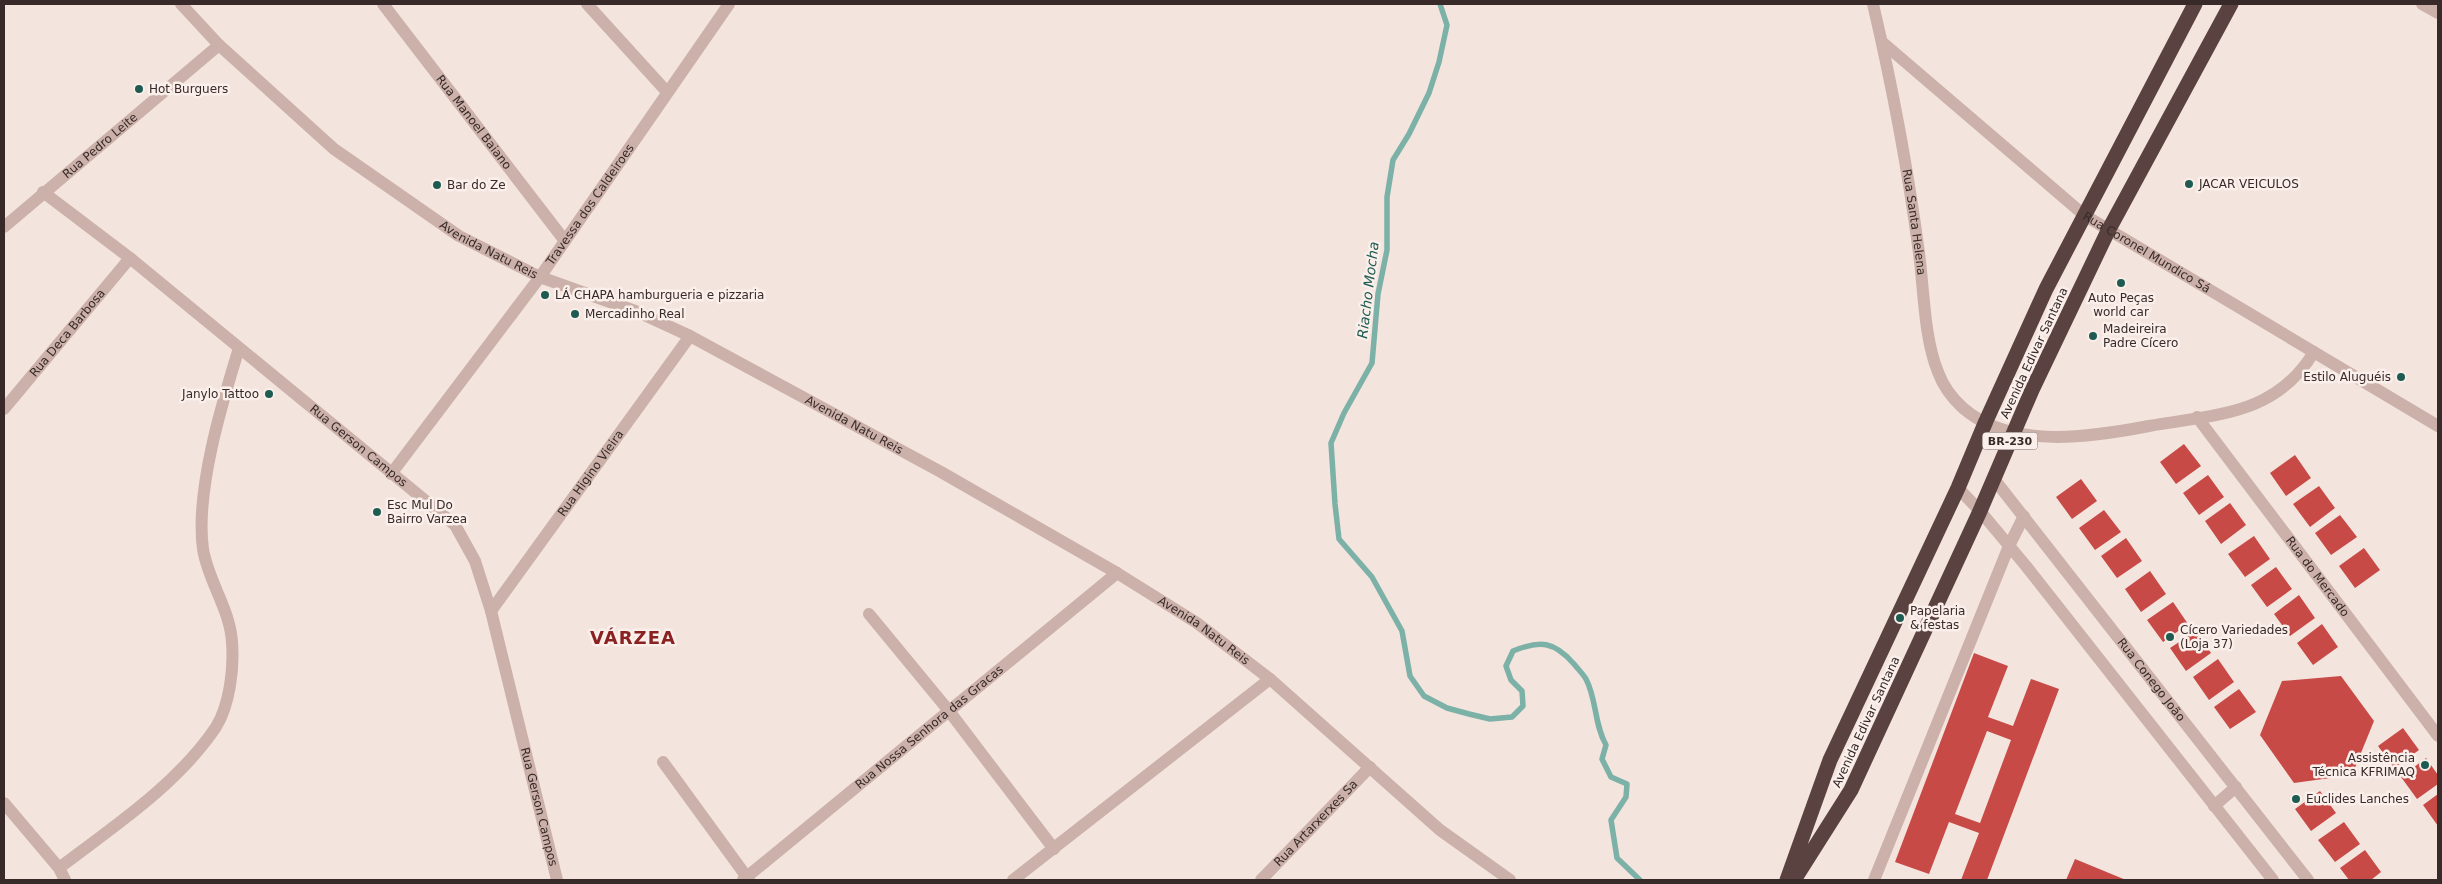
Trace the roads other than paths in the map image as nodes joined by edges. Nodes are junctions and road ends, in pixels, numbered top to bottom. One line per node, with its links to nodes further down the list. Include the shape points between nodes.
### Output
1 (181, 4): 11 (street, Avenida Natu Reis)
2 (383, 4): 17 (street, Rua Manoel Baiano)
3 (587, 4): 12 (street)
4 (729, 4): 12 (street, Travessa dos Caldeiroes)
5 (1873, 4): 10 (street, Rua Santa Helena)
6 (2195, 4): 14 (highway, Avenida Edivar Santana / BR-230)
7 (2231, 4): 16 (highway, Avenida Edivar Santana / BR-230)
8 (2422, 4): 9 (street)
9 (2438, 13)
10 (1882, 42): 14 (street, Rua Coronel Mundico Sá); 25 (street, Rua Santa Helena, via 1911,195 1930,340 1938,371 1949,392 1964,409)
11 (219, 45): 13 (street, Rua Pedro Leite); 19 (street, Avenida Natu Reis, via 334,149 459,236)
12 (667, 92): 17 (street, Travessa dos Caldeiroes)
13 (43, 192): 15 (street, Rua Pedro Leite); 18 (street, Rua Gerson Campos)
14 (2084, 215): 16 (street, Rua Coronel Mundico Sá); 25 (highway, Avenida Edivar Santana / BR-230, via 2046,289)
15 (4, 227)
16 (2108, 231): 22 (street, Rua Coronel Mundico Sá); 27 (highway, Avenida Edivar Santana / BR-230)
17 (565, 241): 19 (street, Travessa dos Caldeiroes)
18 (130, 258): 21 (street, Rua Gerson Campos); 23 (street, Rua Deca Barbosa)
19 (540, 277): 20 (street, Avenida Natu Reis, via 638,312); 28 (street, Travessa dos Caldeiroes)
20 (690, 336): 34 (street, Avenida Natu Reis, via 941,472); 35 (street, Rua Higino Vieira)
21 (239, 348): 28 (street, Rua Gerson Campos); 46 (street, via 214,442 201,518 203,550 226,610 232,641 228,695 216,726 183,766 138,808)
22 (2314, 352): 24 (street, Rua Santa Helena, via 2304,368 2273,396 2252,407); 26 (street, Rua Coronel Mundico Sá)
23 (4, 409)
24 (2197, 417): 27 (street, Rua Santa Helena, via 2127,430 2046,438); 39 (street, Rua do Mercado)
25 (1986, 421): 27 (street, Rua Santa Helena); 30 (highway, Avenida Edivar Santana / BR-230)
26 (2438, 426)
27 (2013, 433): 29 (highway, Avenida Edivar Santana / BR-230)
28 (391, 474): 35 (street, Rua Gerson Campos, via 455,525 475,561)
29 (1994, 479): 31 (highway, Avenida Edivar Santana / BR-230); 32 (street, Rua Conego João)
30 (1958, 488): 31 (street); 53 (highway, Avenida Edivar Santana / BR-230, via 1830,760)
31 (1980, 511): 33 (street); 54 (highway, Avenida Edivar Santana / BR-230, via 1851,790)
32 (2024, 516): 33 (street); 42 (street, Rua Conego João)
33 (2009, 546): 44 (street); 55 (street)
34 (1117, 573): 37 (street, Avenida Natu Reis, via 1197,623); 38 (street, Rua Nossa Senhora das Gracas)
35 (491, 611): 49 (street, Rua Gerson Campos)
36 (869, 614): 38 (street)
37 (1270, 679): 41 (street, Avenida Natu Reis); 45 (street)
38 (949, 711): 45 (street); 47 (street, Rua Nossa Senhora das Gracas)
39 (2438, 736)
40 (663, 762): 47 (street)
41 (1370, 766): 51 (street, Rua Artarxerxes Sa); 52 (street, Avenida Natu Reis, via 1440,830)
42 (2236, 787): 44 (street); 57 (street, Rua Conego João)
43 (4, 803): 46 (street)
44 (2214, 806): 56 (street)
45 (1054, 849): 50 (street)
46 (58, 868): 48 (street)
47 (746, 879)
48 (65, 880)
49 (557, 880)
50 (1013, 880)
51 (1261, 880)
52 (1510, 880)
53 (1787, 880)
54 (1794, 880)
55 (1874, 880)
56 (2273, 880)
57 (2308, 880)

